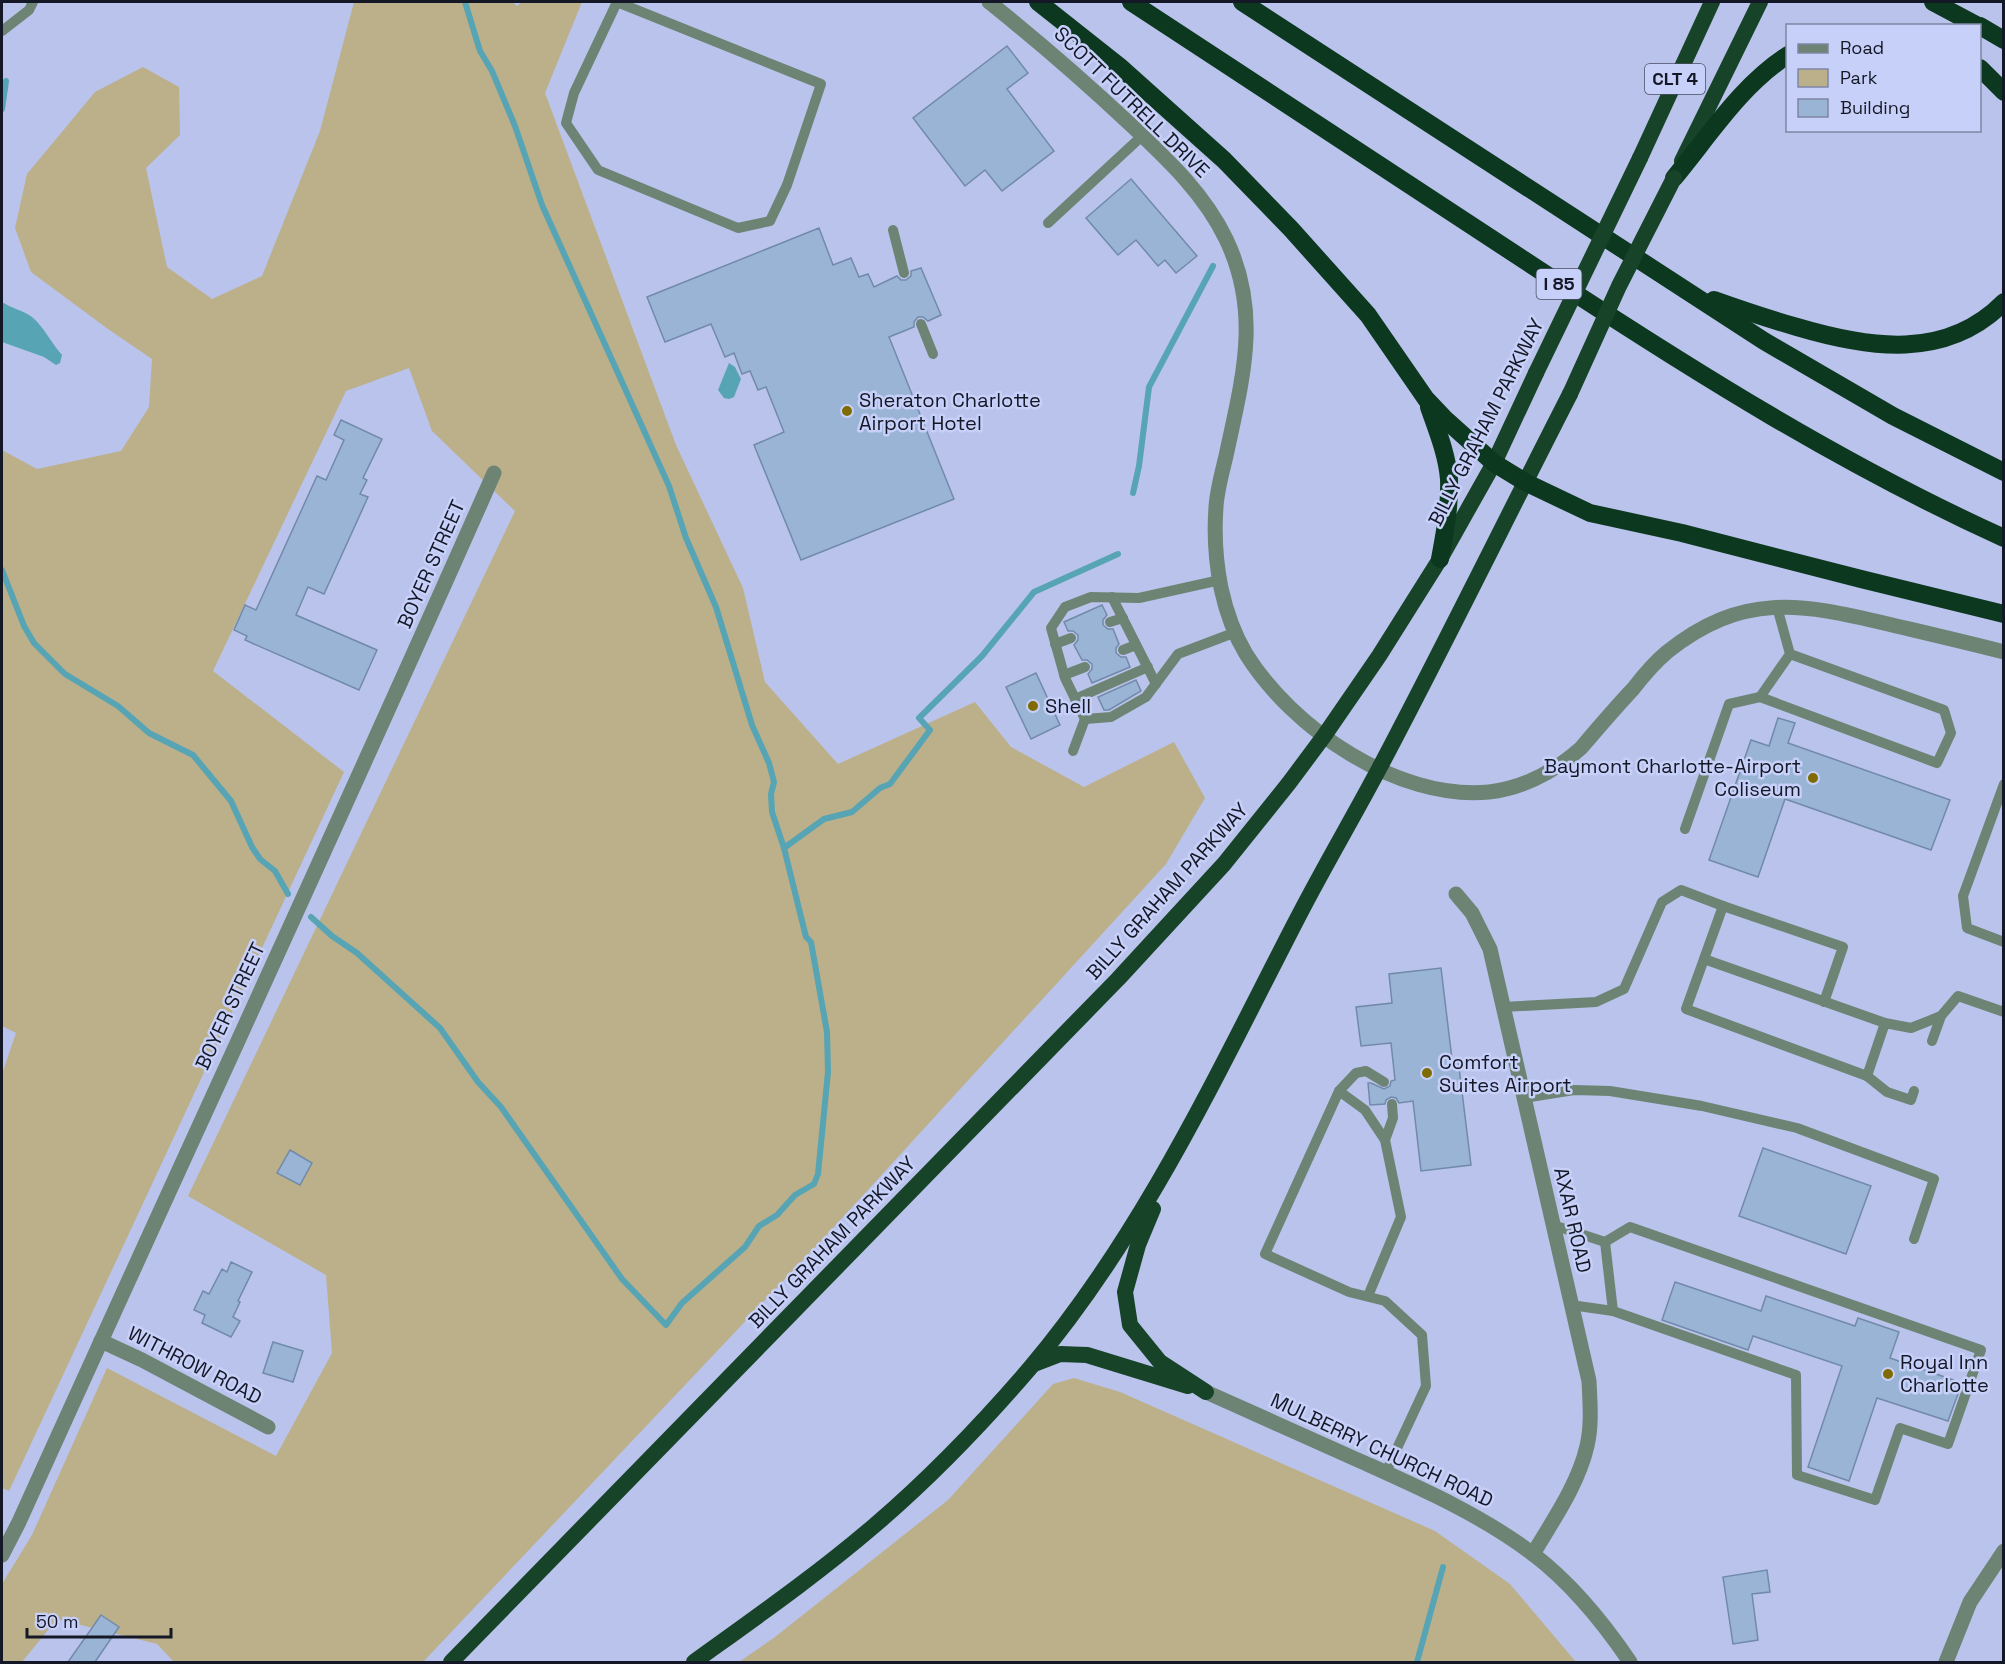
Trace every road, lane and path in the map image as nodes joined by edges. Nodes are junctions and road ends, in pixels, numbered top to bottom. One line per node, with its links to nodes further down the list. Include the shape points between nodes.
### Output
1 (33, 2): 12 (lane, via 29,10)
2 (617, 2): 2 (lane, via 574,93 566,123 598,170 738,228 770,221 787,185 821,84)
3 (989, 2): 17 (street, SCOTT FUTRELL DRIVE, via 1081,78)
4 (1038, 2): 26 (highway, via 1190,128 1283,220 1368,315)
5 (1131, 2): 31 (highway, I 85, via 1713,382 1835,454)
6 (1242, 2): 22 (highway)
7 (1712, 2): 27 (highway, BILLY GRAHAM PARKWAY / CLT 4, bridge)
8 (1760, 2): 18 (highway)
9 (1933, 2): 10 (highway)
10 (1975, 24)
11 (1981, 27): 13 (highway)
12 (2, 31)
13 (2004, 40)
14 (1786, 56): 18 (highway, via 1745,91)
15 (1981, 69): 16 (highway)
16 (2004, 92)
17 (1142, 136): 19 (lane); 33 (street, SCOTT FUTRELL DRIVE, via 1174,166 1209,209 1227,240 1245,300 1244,369 1216,505)
18 (1674, 178): 30 (highway, bridge)
19 (1048, 222)
20 (893, 230): 21 (lane)
21 (904, 273)
22 (1682, 288): 23 (highway, via 1756,315 1873,345 1900,346 1946,338 1971,327); 28 (highway, via 1893,416)
23 (2004, 302)
24 (921, 324): 25 (lane)
25 (933, 354)
26 (1426, 399): 27 (highway); 32 (highway, via 1449,478 1449,508)
27 (1494, 463): 30 (highway); 32 (highway, BILLY GRAHAM PARKWAY)
28 (2004, 472)
29 (494, 473): 82 (street, BOYER STREET)
30 (1525, 482): 36 (highway, via 1590,513 1683,532); 55 (highway)
31 (2004, 538)
32 (1440, 559): 53 (highway, BILLY GRAHAM PARKWAY)
33 (1220, 579): 34 (lane, via 1139,598); 39 (street, SCOTT FUTRELL DRIVE)
34 (1112, 597): 37 (lane); 41 (lane, via 1091,597 1065,607 1051,628)
35 (1777, 607): 44 (street, SCOTT FUTRELL DRIVE, via 1840,612); 45 (lane); 55 (street, SCOTT FUTRELL DRIVE, via 1730,616 1694,633 1666,653 1581,748 1544,776 1488,792 1461,792 1427,786)
36 (2004, 614)
37 (1123, 618): 38 (lane); 42 (lane)
38 (1110, 622)
39 (1236, 632): 49 (lane, via 1178,654); 53 (street, SCOTT FUTRELL DRIVE, via 1266,682)
40 (1071, 638): 41 (lane)
41 (1055, 644): 48 (lane)
42 (1137, 645): 43 (lane); 47 (lane)
43 (1123, 650)
44 (2004, 652)
45 (1790, 654): 50 (lane); 50 (lane, via 1944,710 1951,733 1937,762)
46 (1084, 667): 48 (lane)
47 (1148, 667): 49 (lane); 51 (lane)
48 (1064, 675): 51 (lane)
49 (1156, 684): 52 (lane, via 1146,698 1111,717)
50 (1760, 697): 57 (lane, via 1730,704)
51 (1075, 699): 52 (lane)
52 (1085, 719): 54 (lane)
53 (1324, 736): 55 (street, SCOTT FUTRELL DRIVE); 90 (highway, BILLY GRAHAM PARKWAY, via 1189,903)
54 (1073, 751)
55 (1379, 768): 75 (highway)
56 (2004, 784): 60 (lane, via 1963,896 1967,928)
57 (1685, 829)
58 (1456, 894): 63 (street, AXAR ROAD, via 1472,913 1490,949)
59 (1723, 906): 61 (lane); 62 (lane, via 1843,947); 63 (lane, via 1681,890 1662,902 1624,989 1596,1002)
60 (2004, 942)
61 (1704, 959): 62 (lane); 68 (lane, via 1686,1009)
62 (1824, 1002): 66 (lane)
63 (1503, 1007): 72 (street, AXAR ROAD)
64 (2004, 1012): 65 (lane, via 1958,996)
65 (1941, 1016): 66 (lane, via 1911,1028); 67 (lane)
66 (1885, 1023): 68 (lane)
67 (1932, 1041)
68 (1867, 1076): 71 (lane, via 1887,1092 1911,1100)
69 (1384, 1082): 70 (lane, via 1366,1071 1356,1073)
70 (1340, 1091): 74 (lane, via 1365,1110); 79 (lane, via 1265,1254 1349,1292)
71 (1914, 1091)
72 (1524, 1098): 76 (street, AXAR ROAD); 77 (lane, via 1574,1090 1610,1091 1702,1106 1797,1128 1934,1179)
73 (1392, 1104): 74 (lane, via 1393,1118)
74 (1385, 1140): 79 (lane, via 1401,1217)
75 (1174, 1158): 83 (highway, via 1096,1282); 84 (highway, via 1138,1245 1125,1292 1130,1325 1160,1362)
76 (1553, 1225): 78 (lane); 80 (street, AXAR ROAD)
77 (1914, 1239)
78 (1605, 1242): 81 (lane); 81 (lane, via 1630,1227 1981,1350 1948,1444 1900,1428 1875,1500 1797,1475 1796,1375)
79 (1368, 1296): 86 (lane, via 1385,1300 1422,1335 1426,1386)
80 (1571, 1305): 81 (lane); 88 (street, AXAR ROAD, via 1589,1381 1591,1413 1587,1444 1571,1488)
81 (1613, 1311)
82 (101, 1341): 85 (street, WITHROW ROAD); 89 (street, BOYER STREET)
83 (1033, 1364): 84 (highway, via 1060,1354 1087,1355); 91 (highway, via 939,1467 878,1523)
84 (1206, 1392): 86 (street, MULBERRY CHURCH ROAD)
85 (268, 1427)
86 (1386, 1472): 88 (street, MULBERRY CHURCH ROAD, via 1483,1521)
87 (2004, 1551): 93 (street, via 1970,1602)
88 (1533, 1554): 92 (street, MULBERRY CHURCH ROAD, via 1592,1611)
89 (2, 1555)
90 (451, 1662)
91 (694, 1662)
92 (1629, 1662)
93 (1947, 1662)

